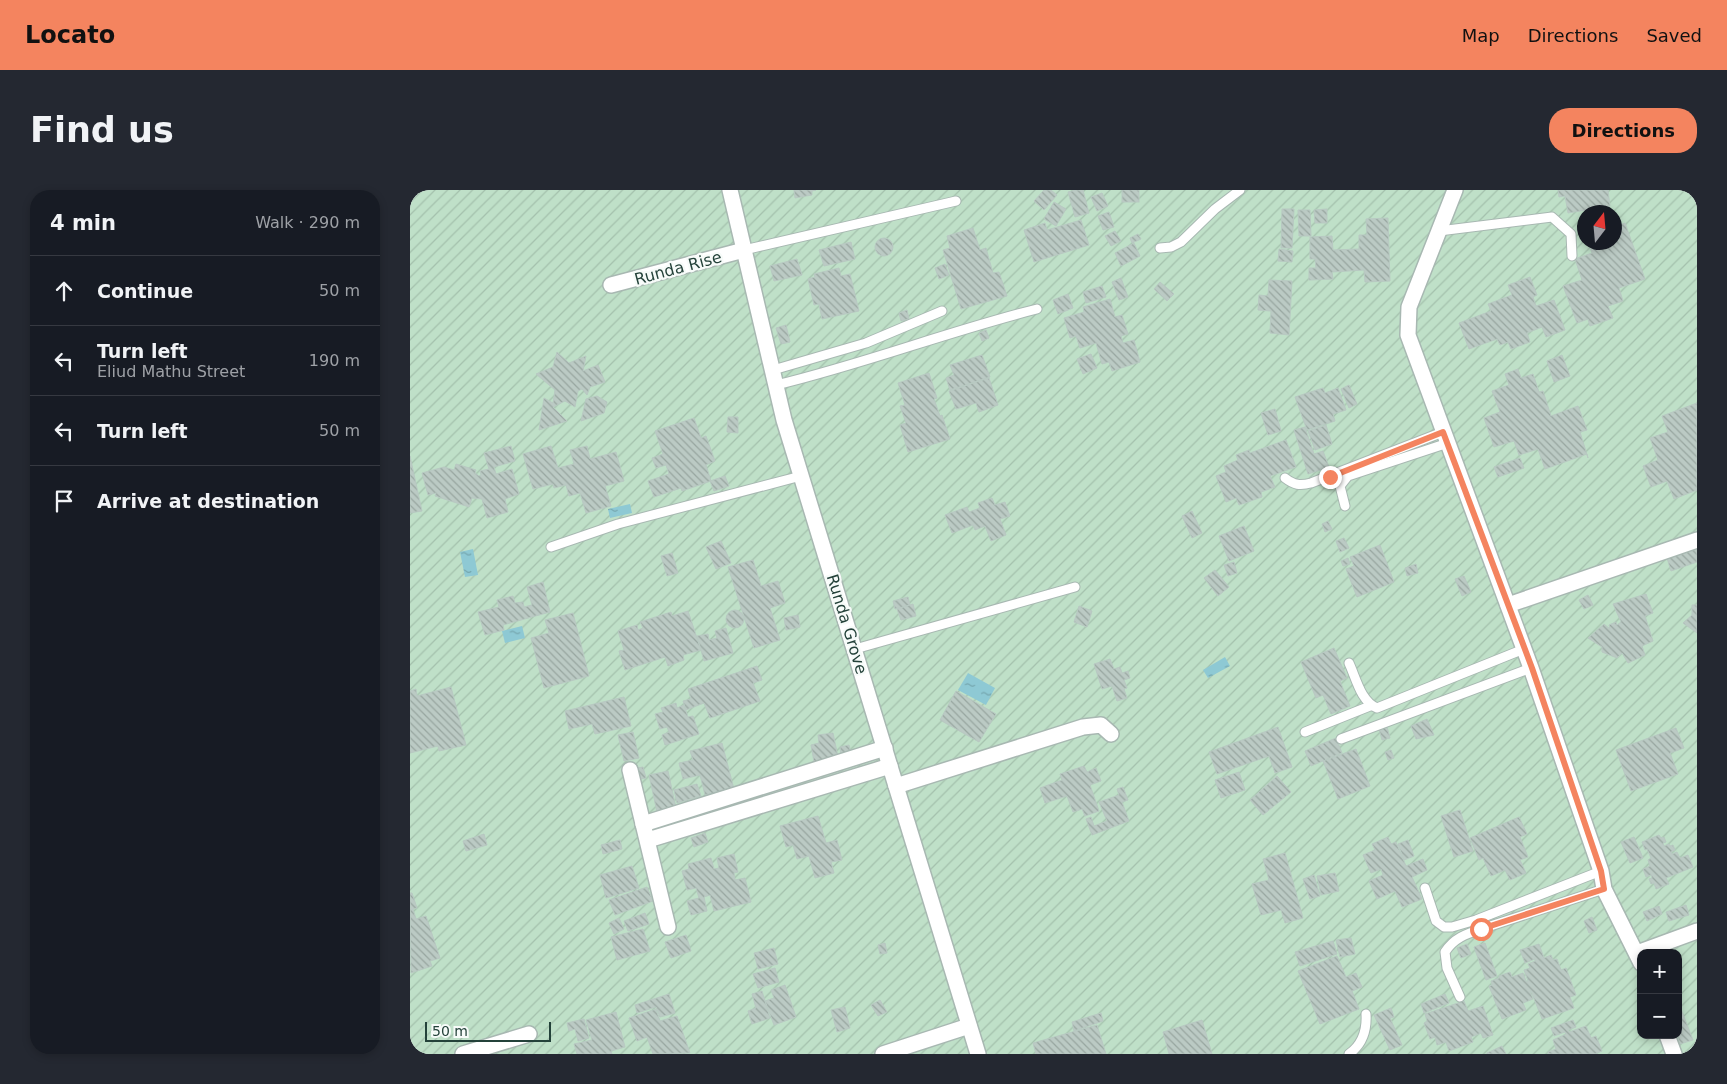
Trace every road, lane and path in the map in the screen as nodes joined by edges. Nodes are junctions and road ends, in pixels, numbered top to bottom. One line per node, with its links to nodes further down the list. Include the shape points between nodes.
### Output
1 (730, 190): 7 (street, Runda Grove)
2 (1240, 190): 6 (lane, via 1181,242)
3 (1455, 190): 5 (street)
4 (956, 202): 7 (lane)
5 (1439, 231): 8 (lane, via 1552,217 1571,234); 13 (street, via 1408,307 1408,335)
6 (1160, 248)
7 (744, 250): 9 (street, Runda Rise); 12 (street, Runda Grove)
8 (1572, 256)
9 (611, 285)
10 (1037, 309): 12 (lane, via 878,356)
11 (942, 311): 12 (lane)
12 (774, 378): 14 (street, Runda Grove)
13 (1446, 438): 15 (lane, via 1301,486); 16 (lane, via 1348,476 1340,486); 20 (street)
14 (801, 476): 18 (lane, via 618,524); 21 (street, Runda Grove)
15 (1285, 478)
16 (1344, 506)
17 (1697, 540): 20 (street)
18 (551, 547)
19 (1076, 587): 21 (lane)
20 (1508, 606): 22 (street)
21 (854, 649): 29 (street, Runda Grove)
22 (1524, 649): 24 (street); 25 (lane, via 1387,706)
23 (1349, 663): 25 (lane)
24 (1532, 668): 28 (lane); 35 (street)
25 (1370, 706): 26 (lane)
26 (1305, 732)
27 (1111, 734): 32 (street, via 1101,725 1083,727)
28 (1341, 739)
29 (885, 748): 30 (street, Runda Grove); 33 (street)
30 (890, 766): 32 (street, Runda Grove); 34 (street)
31 (630, 770): 33 (street)
32 (896, 786): 44 (street, Runda Grove)
33 (643, 824): 34 (street)
34 (648, 840): 38 (street)
35 (1601, 871): 36 (lane, via 1452,927 1444,927 1436,921); 37 (street)
36 (1425, 888)
37 (1604, 889): 41 (street); 42 (lane, via 1481,929 1451,943 1445,952 1447,968)
38 (668, 927)
39 (1697, 931): 40 (street)
40 (1658, 949)
41 (1637, 954)
42 (1460, 997)
43 (1366, 1014): 50 (lane, via 1365,1034)
44 (969, 1026): 48 (street); 49 (street, Runda Grove)
45 (529, 1034): 47 (street)
46 (1668, 1039): 51 (street)
47 (463, 1054)
48 (883, 1054)
49 (978, 1054)
50 (1350, 1054)
51 (1674, 1054)

